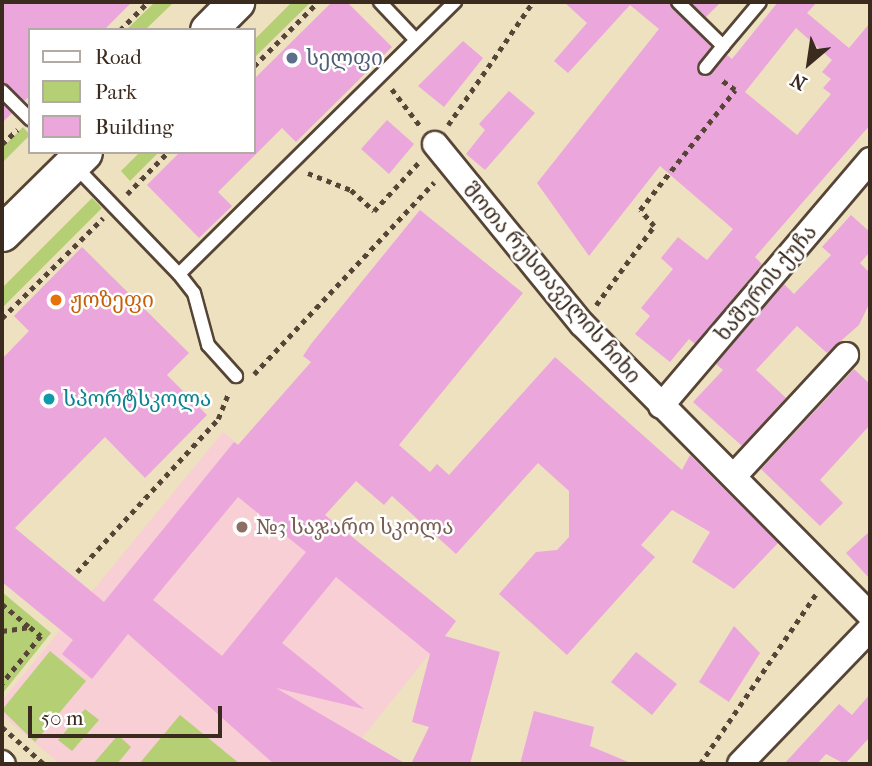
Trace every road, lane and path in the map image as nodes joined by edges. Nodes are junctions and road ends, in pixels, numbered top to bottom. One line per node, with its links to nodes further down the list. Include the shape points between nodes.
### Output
1 (148, 2): 9 (path)
2 (236, 2): 10 (main road)
3 (318, 2): 13 (path)
4 (380, 2): 11 (lane)
5 (455, 2): 11 (lane)
6 (533, 2): 18 (path)
7 (678, 2): 12 (lane)
8 (760, 2): 12 (lane)
9 (122, 28)
10 (210, 28)
11 (415, 39): 15 (lane)
12 (723, 46): 14 (lane)
13 (256, 64)
14 (705, 68): 28 (path, via 735,90 640,210 654,226)
15 (379, 72): 18 (path); 21 (lane)
16 (2, 91): 17 (lane)
17 (28, 117)
18 (435, 144): 21 (path, via 374,211 351,190 312,177); 23 (street, შოთა რუსთაველის ჩიხი)
19 (166, 154): 24 (path)
20 (73, 156): 24 (lane); 25 (main road)
21 (293, 158): 26 (lane)
22 (870, 160): 31 (street, ხაშურის ქუჩა)
23 (450, 164): 28 (street, შოთა რუსთაველის ჩიხი); 30 (path, via 263,370)
24 (114, 207): 26 (lane); 27 (path)
25 (2, 233)
26 (178, 274): 30 (lane, via 194,293 208,345)
27 (2, 318)
28 (582, 324): 31 (street, შოთა რუსთაველის ჩიხი)
29 (846, 355): 32 (street)
30 (236, 376): 33 (path, via 218,419)
31 (661, 406): 32 (street, შოთა რუსთაველის ჩიხი)
32 (734, 476): 34 (street, შოთა რუსთაველის ჩიხი)
33 (77, 572)
34 (829, 575): 36 (street, შოთა რუსთაველის ჩიხი); 41 (path)
35 (2, 604): 37 (path)
36 (870, 615)
37 (30, 627): 39 (path); 40 (path, via 41,636)
38 (870, 629): 42 (street)
39 (2, 631)
40 (2, 684)
41 (699, 764)
42 (740, 764)

